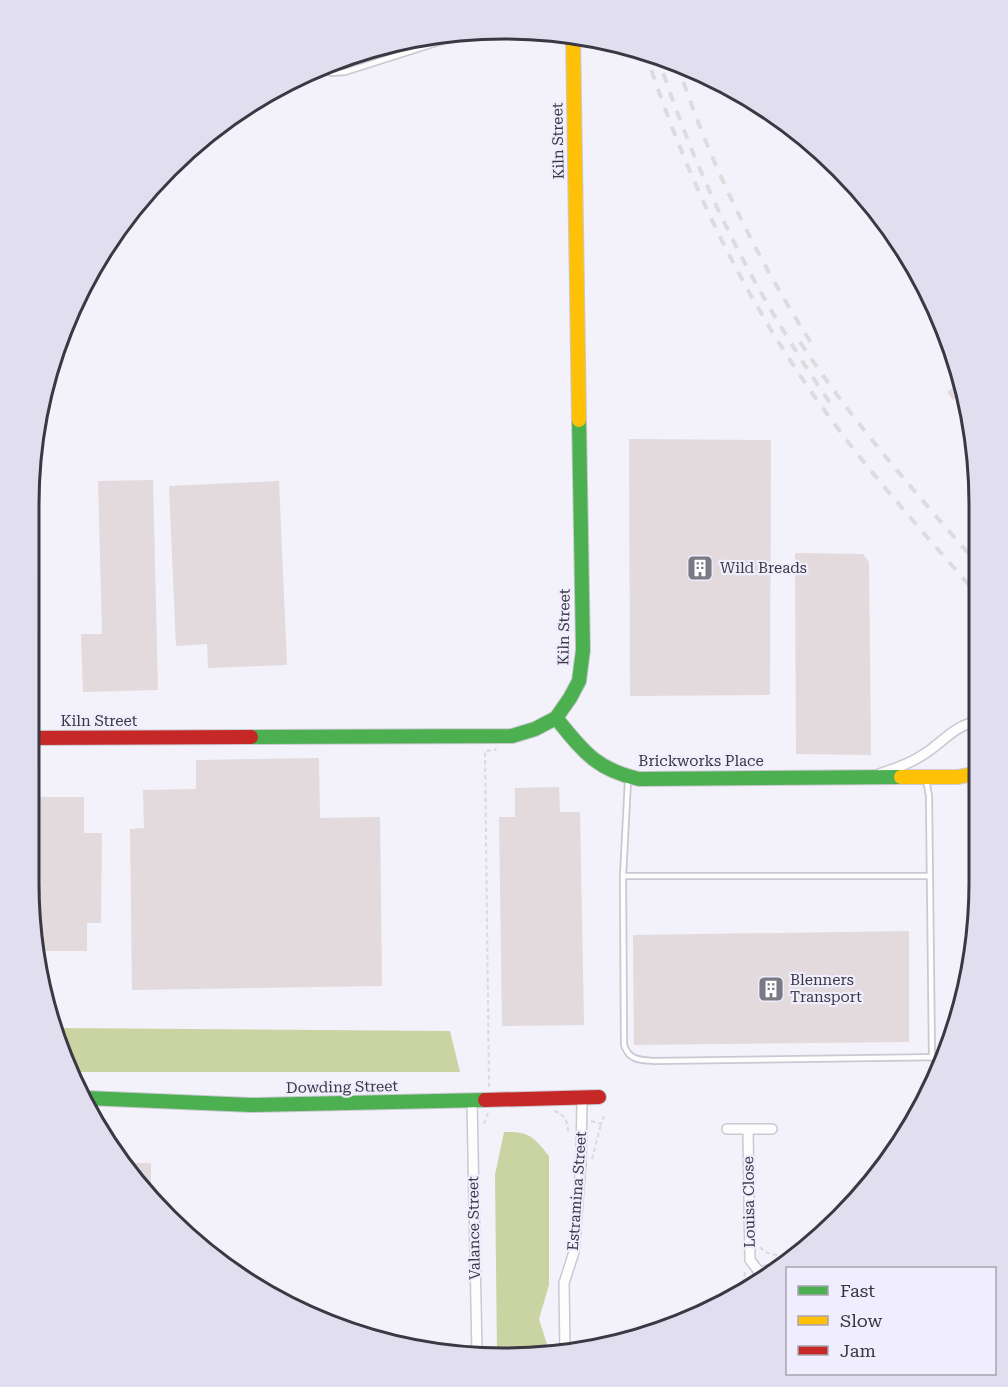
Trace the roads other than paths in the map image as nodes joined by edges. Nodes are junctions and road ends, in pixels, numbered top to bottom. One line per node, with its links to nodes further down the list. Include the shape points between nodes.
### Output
1 (573, 44): 4 (street, Kiln Street, via 583,650 579,681)
2 (429, 45): 3 (lane, via 345,72)
3 (331, 72)
4 (556, 718): 6 (street, Kiln Street, via 512,736); 8 (street, Brickworks Place, via 592,759)
5 (969, 724): 9 (street, Brickworks Place, via 909,763)
6 (39, 738)
7 (969, 775): 10 (street, Brickworks Place)
8 (628, 777): 9 (street, Brickworks Place); 11 (lane)
9 (871, 777): 10 (street, Brickworks Place)
10 (926, 777): 12 (lane)
11 (623, 876): 12 (lane); 13 (lane, via 624,1045 632,1057 654,1061)
12 (930, 876): 13 (lane)
13 (932, 1058): 14 (lane)
14 (935, 1058)
15 (599, 1097): 17 (street, Dowding Street)
16 (92, 1098): 18 (street, Dowding Street, via 251,1105)
17 (582, 1098): 18 (street, Dowding Street, via 489,1110); 23 (street, Estramina Street, via 574,1252 564,1283)
18 (472, 1101): 24 (street, Valance Street)
19 (727, 1129): 20 (street)
20 (748, 1129): 21 (street); 22 (street, Louisa Close, via 750,1260)
21 (772, 1129)
22 (759, 1272)
23 (565, 1344)
24 (477, 1347)

